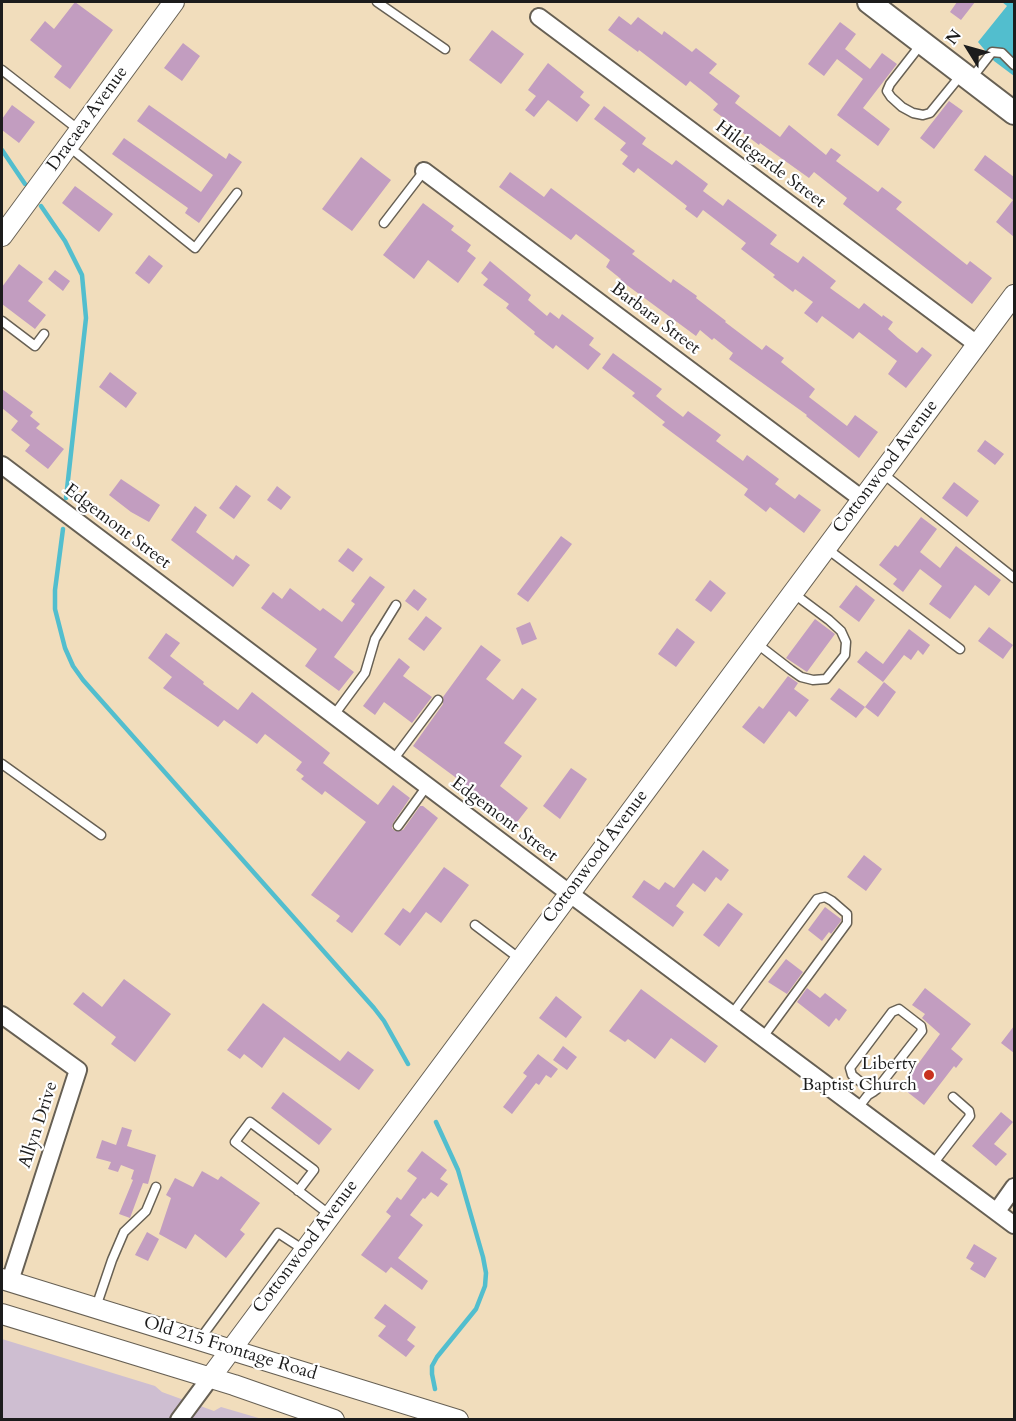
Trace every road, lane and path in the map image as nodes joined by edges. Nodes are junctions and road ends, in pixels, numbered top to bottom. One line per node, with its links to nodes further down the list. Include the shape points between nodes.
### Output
1 (174, 2): 11 (street, Dracaea Avenue)
2 (377, 2): 6 (lane)
3 (869, 2): 5 (main road)
4 (539, 17): 19 (street, Hildegarde Street)
5 (923, 42): 9 (main road); 9 (lane, via 887,91 902,107 913,113 930,113)
6 (445, 49)
7 (1014, 65): 9 (lane, via 1002,53 992,52)
8 (2, 70): 11 (lane)
9 (967, 76): 10 (main road)
10 (1014, 113)
11 (73, 138): 13 (lane, via 195,248); 15 (street, Dracaea Avenue, via 10,217)
12 (424, 171): 14 (lane); 22 (street, Barbara Street)
13 (237, 193)
14 (384, 222)
15 (2, 236)
16 (1014, 295): 19 (street, Cottonwood Avenue)
17 (2, 321): 18 (lane, via 35,346)
18 (44, 334)
19 (978, 345): 21 (street, Cottonwood Avenue)
20 (2, 465): 30 (street, Edgemont Street)
21 (881, 473): 22 (street, Cottonwood Avenue); 24 (lane)
22 (862, 499): 23 (street, Cottonwood Avenue)
23 (826, 548): 25 (street, Cottonwood Avenue); 28 (lane)
24 (1014, 578)
25 (793, 593): 27 (street, Cottonwood Avenue); 27 (lane, via 841,631 846,642 845,655 826,679 813,680 790,670)
26 (396, 604): 30 (lane, via 375,639 365,673)
27 (755, 643): 36 (street, Cottonwood Avenue)
28 (960, 649)
29 (438, 700): 31 (lane)
30 (334, 715): 31 (street, Edgemont Street)
31 (393, 760): 33 (street, Edgemont Street)
32 (2, 764): 35 (lane)
33 (427, 786): 34 (lane); 36 (street, Edgemont Street)
34 (398, 826)
35 (101, 835)
36 (569, 893): 38 (street, Cottonwood Avenue); 39 (street, Edgemont Street)
37 (475, 925): 38 (lane)
38 (520, 959): 50 (street, Cottonwood Avenue)
39 (732, 1014): 41 (street, Edgemont Street); 41 (lane, via 817,899 825,897 832,901 847,914 847,923)
40 (2, 1015): 53 (street, Allyn Drive, via 78,1070)
41 (763, 1037): 44 (street, Edgemont Street)
42 (873, 1092): 42 (lane, via 922,1031 921,1026 899,1010 892,1012 850,1068 852,1075); 44 (lane)
43 (953, 1097): 45 (lane, via 970,1116)
44 (858, 1108): 45 (street, Edgemont Street)
45 (933, 1164): 49 (street, Edgemont Street)
46 (156, 1187): 54 (lane, via 146,1211 124,1232)
47 (1014, 1187): 49 (street)
48 (298, 1191): 48 (lane, via 235,1142 250,1122 314,1170); 50 (lane)
49 (997, 1211): 51 (street, Edgemont Street)
50 (330, 1215): 52 (street, Cottonwood Avenue)
51 (1014, 1225)
52 (304, 1250): 56 (lane, via 278,1233); 57 (street, Cottonwood Avenue)
53 (6, 1280): 54 (street, Old 215 Frontage Road)
54 (96, 1308): 56 (street, Old 215 Frontage Road)
55 (2, 1314): 58 (street, Old 215 Frontage Road)
56 (199, 1339): 57 (street, Old 215 Frontage Road)
57 (229, 1350): 58 (street, Cottonwood Avenue); 61 (street, Old 215 Frontage Road)
58 (210, 1378): 59 (street, Cottonwood Avenue); 60 (street, Old 215 Frontage Road)
59 (179, 1419)
60 (334, 1419)
61 (458, 1419)

